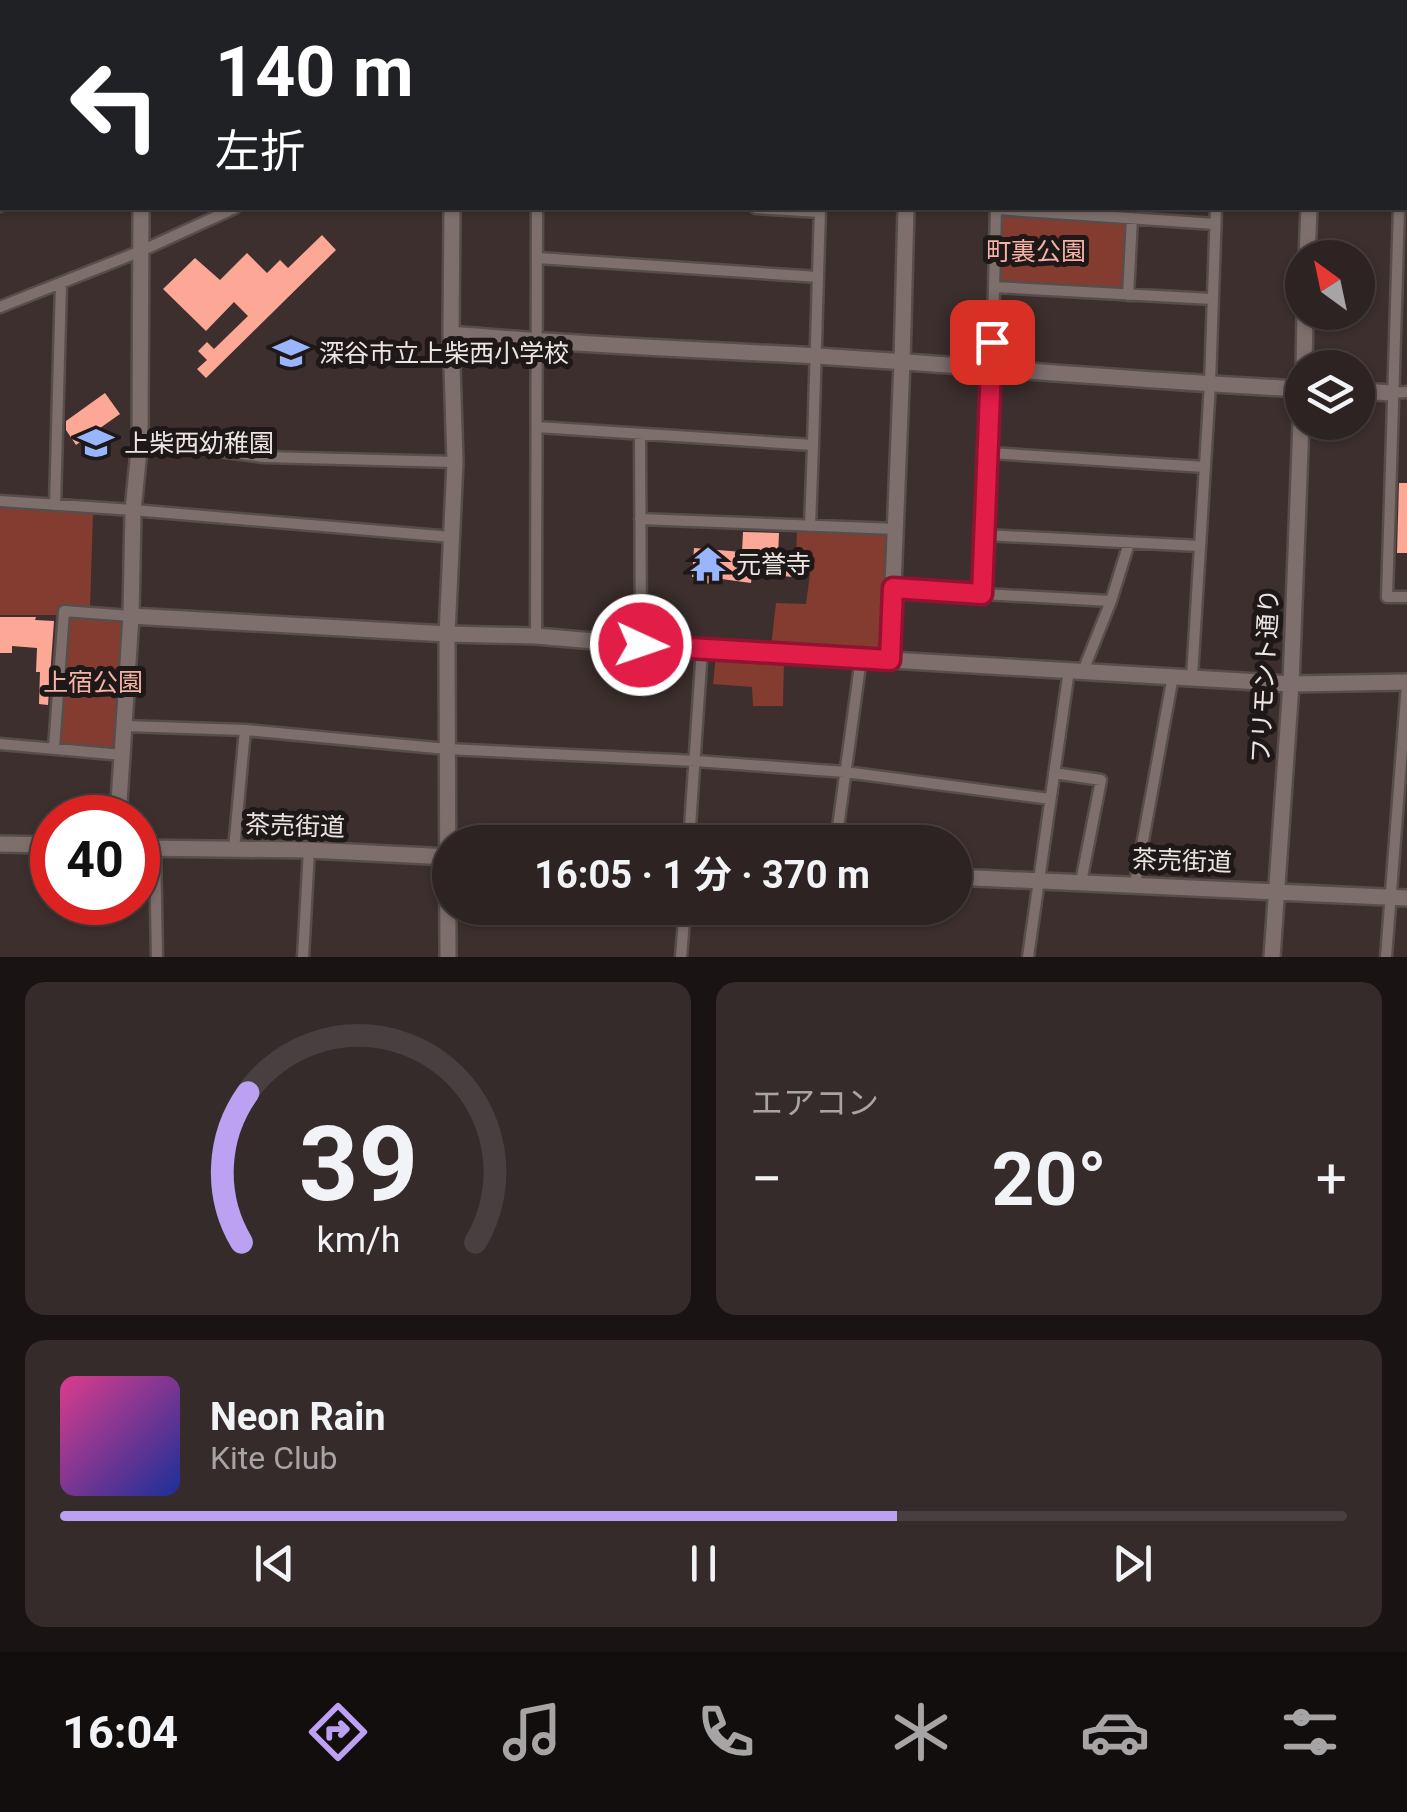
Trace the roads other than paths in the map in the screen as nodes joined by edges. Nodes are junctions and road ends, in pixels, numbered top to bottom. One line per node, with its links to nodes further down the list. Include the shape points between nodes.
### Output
1 (141, 210): 15 (street)
2 (227, 210): 15 (street)
3 (452, 210): 23 (street)
4 (537, 210): 16 (street)
5 (820, 210): 17 (street)
6 (906, 210): 26 (street)
7 (996, 210): 19 (street)
8 (1023, 210): 11 (street)
9 (1216, 210): 12 (street)
10 (1309, 210): 14 (street)
11 (1132, 218): 12 (street); 20 (street)
12 (1215, 224): 21 (street)
13 (1403, 233): 30 (street)
14 (1308, 240)
15 (141, 251): 18 (street); 34 (street)
16 (538, 258): 17 (street); 24 (street)
17 (818, 277): 25 (street)
18 (61, 283): 22 (street); 40 (street)
19 (994, 287): 20 (street); 27 (street)
20 (1128, 295): 21 (street)
21 (1212, 300): 28 (street)
22 (0, 307)
23 (451, 334): 24 (street); 37 (street)
24 (536, 342): 25 (street); 31 (street)
25 (816, 356): 26 (street); 35 (street)
26 (902, 362): 27 (street); 44 (street)
27 (992, 369): 28 (street); 36 (street)
28 (1210, 384): 29 (street); 38 (street)
29 (1285, 387)
30 (1399, 392): 51 (street, via 1387,597)
31 (537, 427): 32 (street); 55 (street)
32 (640, 435): 35 (street); 42 (street)
33 (1300, 440): 64 (street, フリモント通り)
34 (140, 441): 37 (street, via 264,457); 41 (street)
35 (813, 445): 43 (street)
36 (990, 453): 38 (street); 45 (street)
37 (454, 462): 46 (street)
38 (1205, 467): 48 (street)
39 (0, 501): 40 (street)
40 (55, 505): 41 (street)
41 (133, 510): 46 (street); 53 (street)
42 (640, 519): 43 (street); 56 (street)
43 (810, 526): 44 (street)
44 (896, 530): 49 (street)
45 (986, 535): 47 (street); 50 (street)
46 (452, 537): 54 (street)
47 (1130, 543): 48 (street); 52 (street)
48 (1200, 546): 62 (street)
49 (893, 588): 50 (street); 59 (street)
50 (982, 594): 52 (street)
51 (1407, 596)
52 (1110, 601): 60 (street)
53 (131, 616): 54 (street); 65 (street); 68 (street, via 64,611)
54 (447, 634): 55 (street); 69 (street)
55 (536, 636): 56 (street)
56 (641, 645): 57 (street)
57 (702, 648): 58 (street); 72 (street)
58 (861, 658): 59 (street); 73 (street)
59 (890, 660): 60 (street)
60 (1076, 670): 61 (street); 74 (street)
61 (1173, 676): 62 (street); 90 (street)
62 (1192, 677): 64 (street)
63 (1407, 683): 64 (street); 71 (street)
64 (1291, 684): 91 (street, フリモント通り)
65 (124, 726): 66 (street); 70 (street)
66 (245, 730): 69 (street); 84 (street)
67 (0, 744): 68 (street)
68 (54, 748): 70 (street)
69 (447, 749): 72 (street); 77 (street)
70 (123, 754): 75 (street)
71 (1404, 761): 80 (street)
72 (696, 762): 73 (street); 78 (street)
73 (845, 772): 76 (street); 79 (street)
74 (1054, 774): 76 (street); 89 (street, via 1102,780)
75 (120, 795)
76 (1050, 799): 88 (street)
77 (448, 825)
78 (691, 825)
79 (838, 825)
80 (1401, 832): 92 (street)
81 (0, 844): 82 (street)
82 (30, 845)
83 (160, 848): 84 (street, 茶売街道)
84 (234, 849): 85 (street, 茶売街道)
85 (309, 850): 86 (street, 茶売街道); 97 (street)
86 (432, 856)
87 (972, 878): 88 (street, 茶売街道)
88 (1038, 880): 89 (street, 茶売街道); 100 (street)
89 (1081, 882): 90 (street, 茶売街道)
90 (1135, 884): 91 (street, 茶売街道)
91 (1276, 890): 92 (street, 茶売街道); 101 (street, フリモント通り)
92 (1398, 897): 102 (street)
93 (156, 925): 96 (street)
94 (448, 925): 98 (street)
95 (683, 925): 99 (street)
96 (157, 957)
97 (303, 957)
98 (448, 957)
99 (681, 957)
100 (1028, 957)
101 (1272, 957)
102 (1386, 957)

